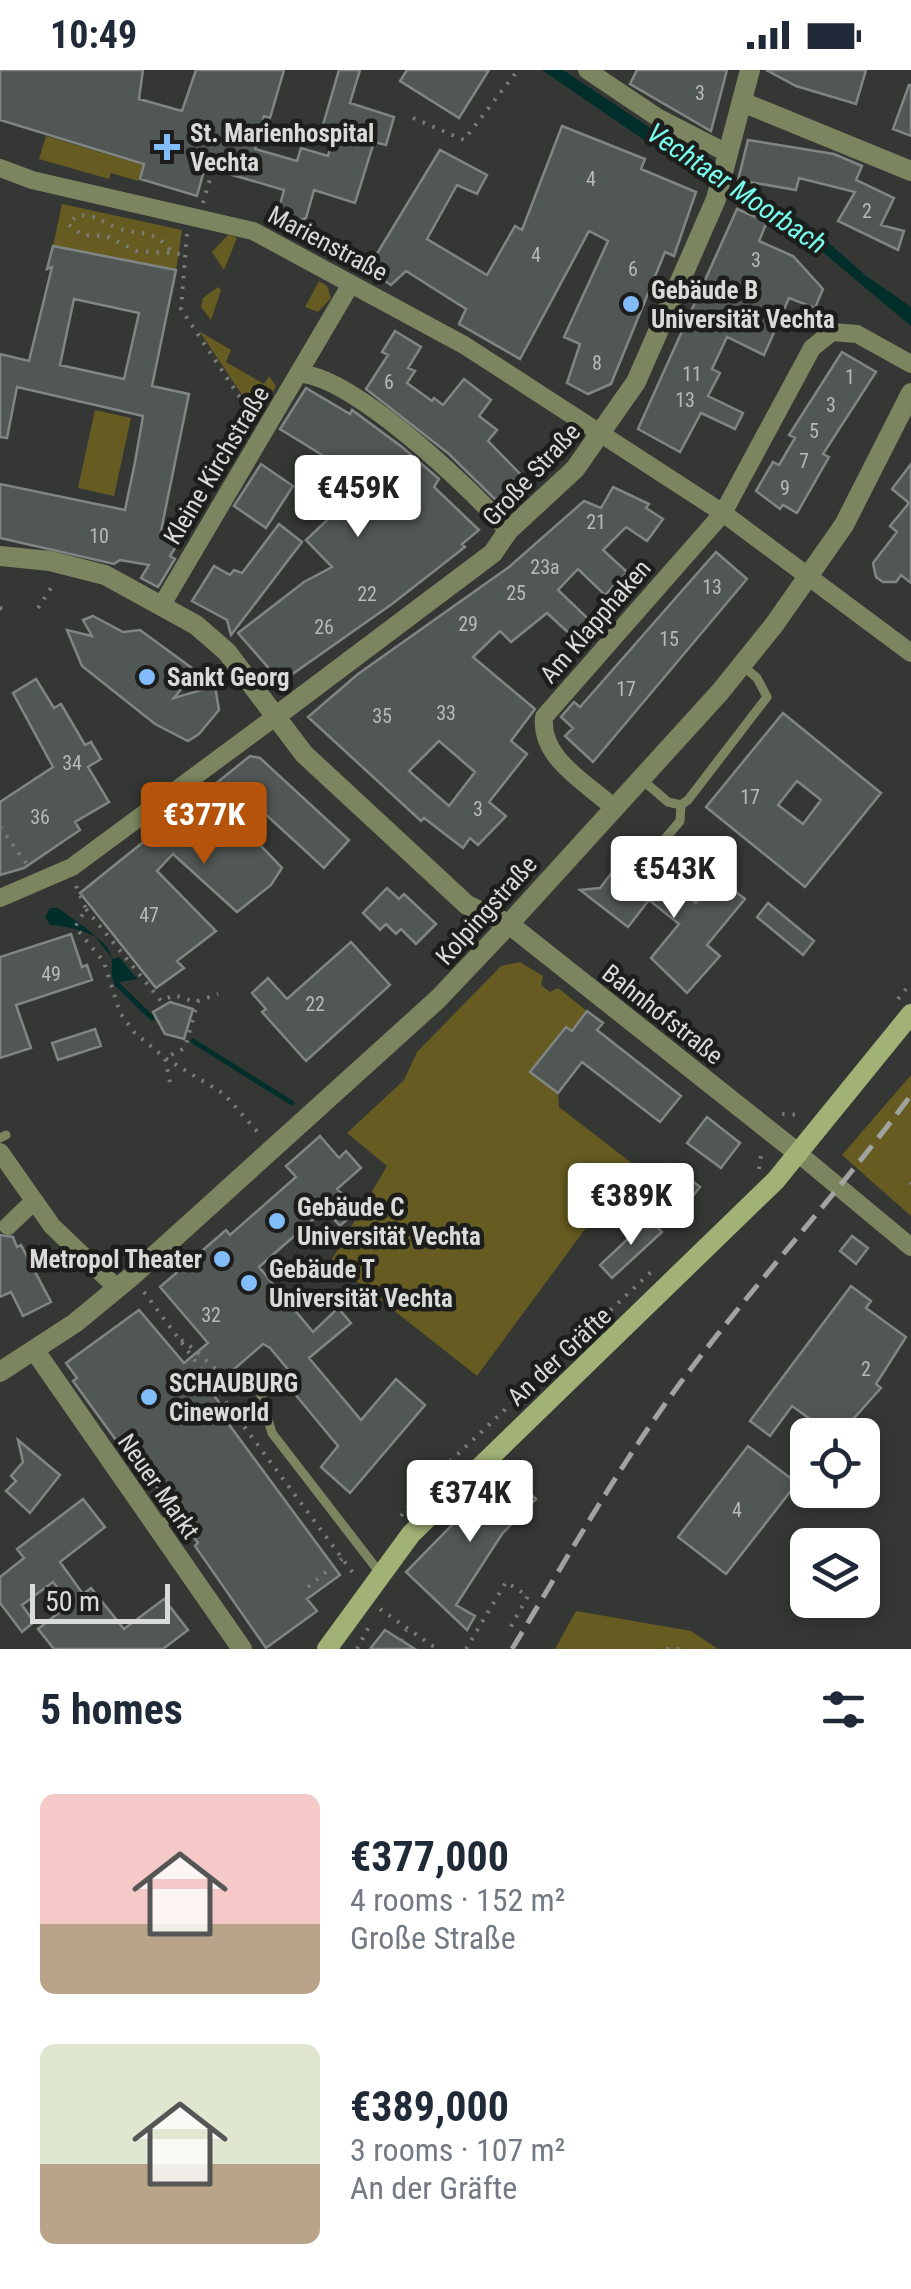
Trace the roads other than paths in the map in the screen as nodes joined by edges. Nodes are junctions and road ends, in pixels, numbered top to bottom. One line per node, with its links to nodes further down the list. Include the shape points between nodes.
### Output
1 (587, 70): 4 (street)
2 (750, 70): 3 (street, Große Straße)
3 (742, 102): 4 (street, Große Straße); 6 (street)
4 (724, 161): 11 (street, Große Straße, via 716,199 636,382)
5 (0, 168): 7 (street, Marienstraße, via 194,221 253,230)
6 (911, 171)
7 (351, 284): 9 (street); 11 (street, Marienstraße, via 464,344)
8 (911, 364): 12 (street, Am Klapphaken, via 857,334 832,332 812,348)
9 (300, 374): 13 (street, Kleine Kirchstraße, via 323,381 424,447); 16 (street, Kleine Kirchstraße)
10 (911, 393): 15 (street, Kolpingstraße)
11 (602, 434): 12 (street); 13 (street, Große Straße)
12 (723, 514): 15 (street); 22 (street, Am Klapphaken, via 544,716 548,750)
13 (508, 531): 19 (street, Große Straße, via 492,553)
14 (0, 556): 16 (street, Bahnhofstraße, via 105,575)
15 (812, 575): 17 (street); 18 (street, Kolpingstraße)
16 (164, 603): 19 (street, Bahnhofstraße, via 227,652)
17 (911, 653)
18 (742, 665): 20 (street, Kolpingstraße); 21 (lane, via 767,698)
19 (275, 717): 24 (street, Große Straße, via 72,867); 25 (street, Bahnhofstraße, via 304,754 467,905)
20 (640, 778): 21 (lane); 22 (street, Kolpingstraße)
21 (682, 806): 23 (lane, via 680,821)
22 (613, 807): 25 (street, Kolpingstraße)
23 (664, 840)
24 (0, 898)
25 (508, 924): 28 (street, Bahnhofstraße); 32 (street, Kolpingstraße, via 438,999 273,1150 232,1177)
26 (911, 1014): 28 (main road, An der Gräfte)
27 (2, 1142): 29 (street)
28 (798, 1154): 31 (street); 38 (main road, An der Gräfte, via 643,1312 466,1477)
29 (33, 1202): 30 (street); 32 (street, via 52,1226)
30 (8, 1226)
31 (911, 1247)
32 (124, 1282): 33 (street, Kolpingstraße)
33 (35, 1351): 34 (street, Kolpingstraße); 37 (street, Neuer Markt)
34 (0, 1372)
35 (259, 1389): 38 (lane, via 272,1434)
36 (176, 1514): 37 (lane)
37 (156, 1527): 39 (street, Neuer Markt)
38 (380, 1572): 40 (main road, An der Gräfte)
39 (234, 1646)
40 (327, 1649)

